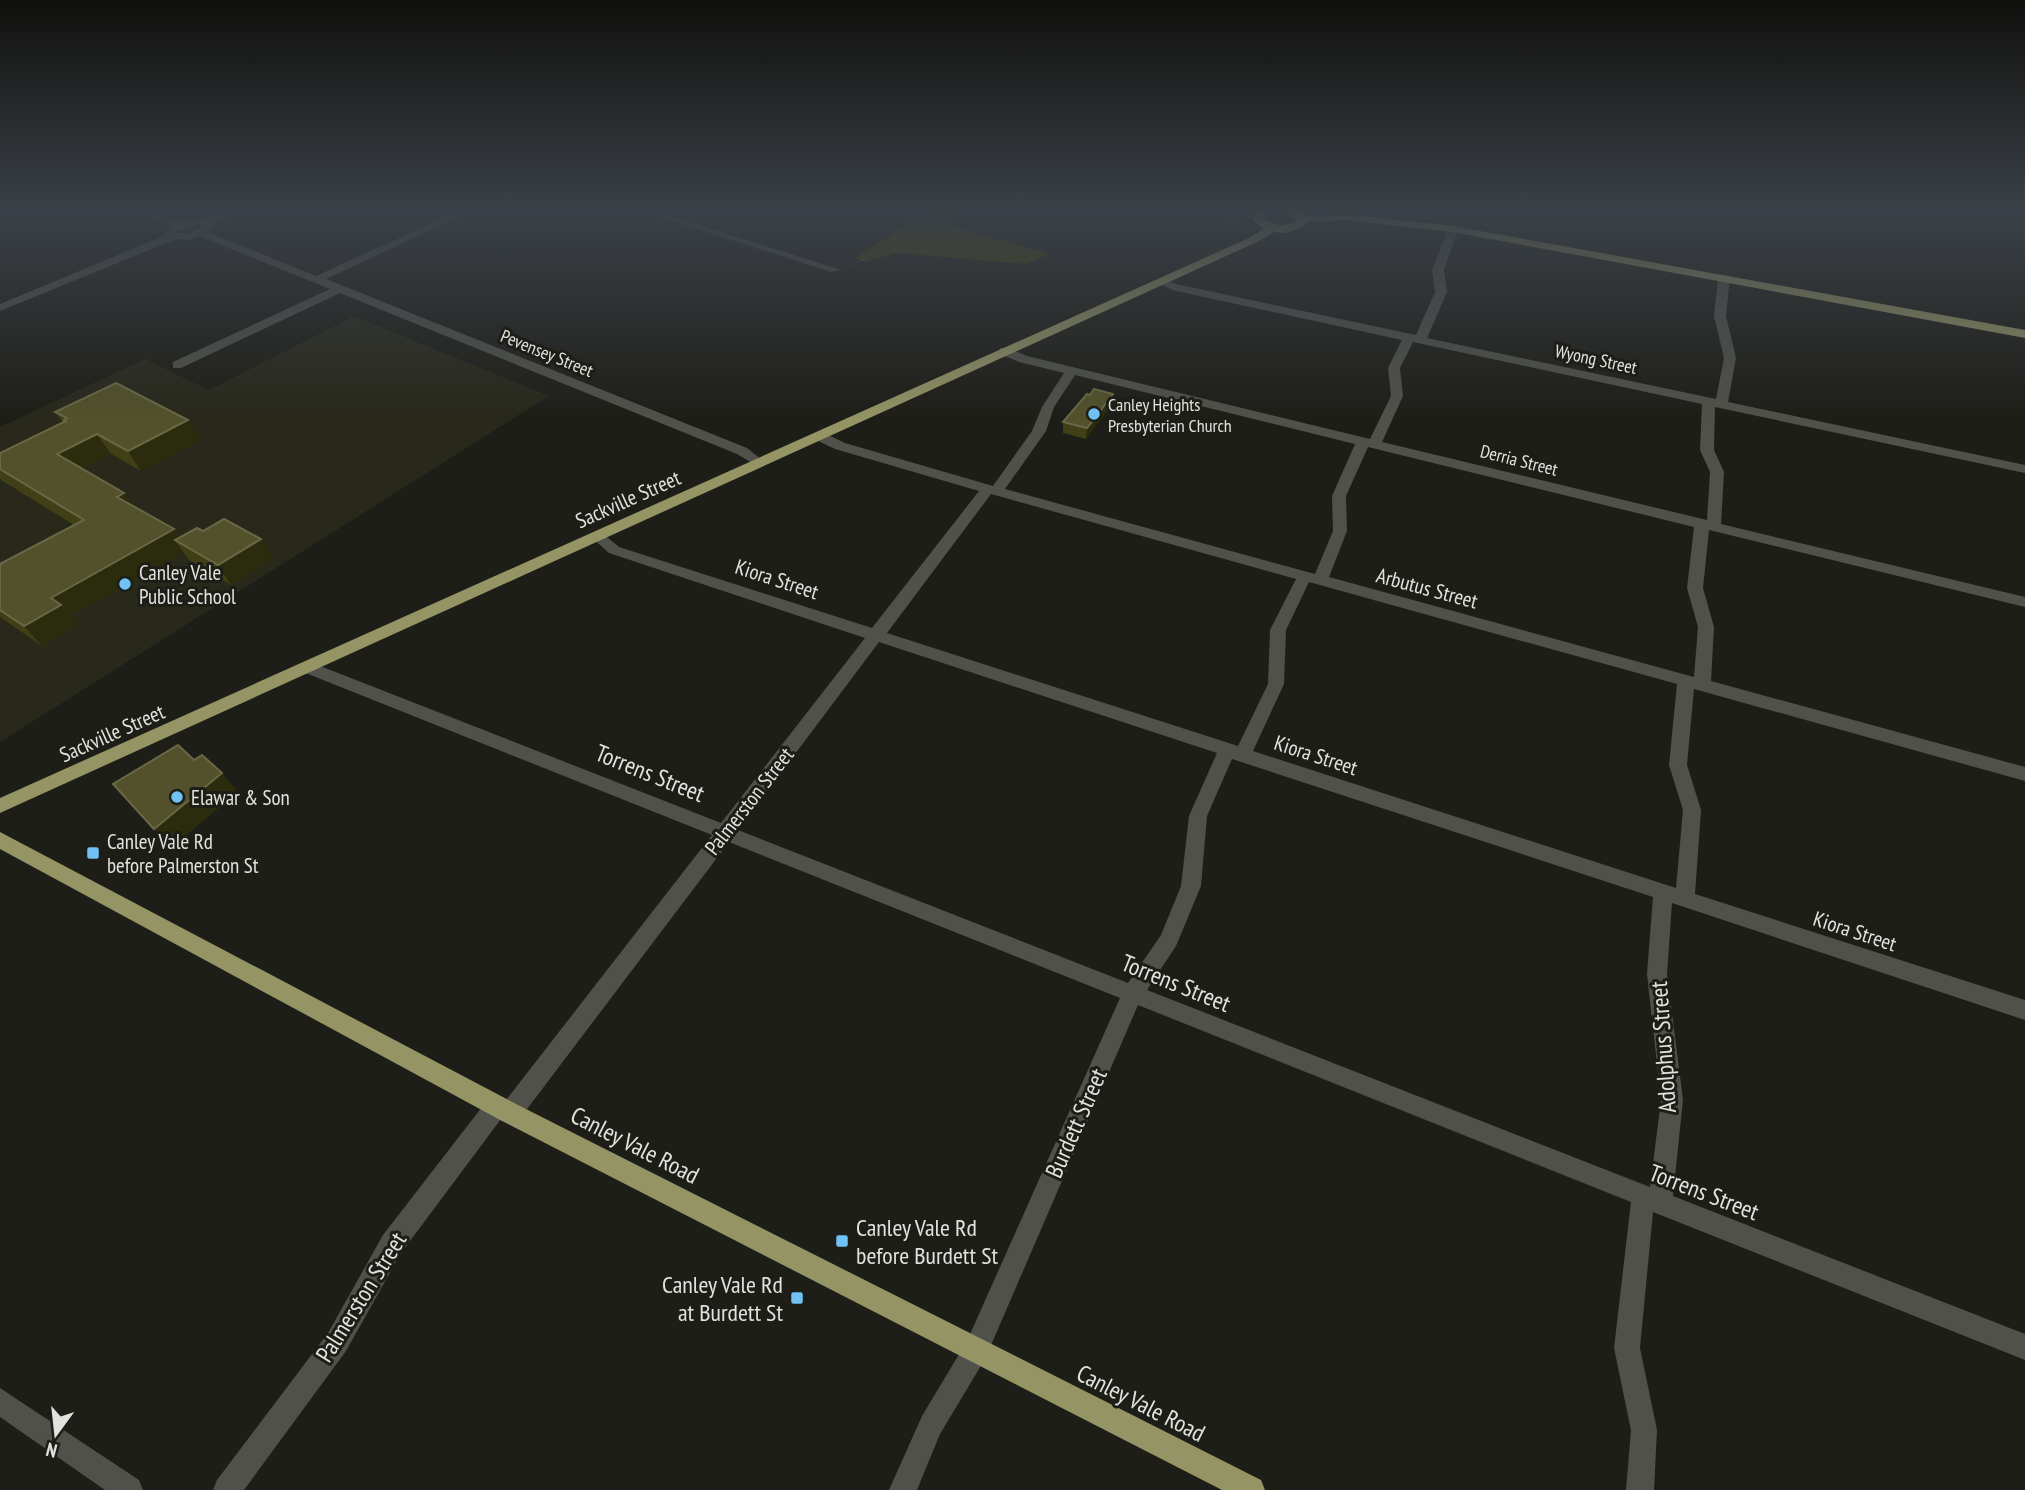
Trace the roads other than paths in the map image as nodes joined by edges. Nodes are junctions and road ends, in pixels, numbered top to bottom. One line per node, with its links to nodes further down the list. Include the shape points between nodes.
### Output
1 (64, 282): 9 (street)
2 (324, 282): 8 (street, Pevensey Street)
3 (1160, 282): 12 (main road, Sackville Street)
4 (1162, 282): 11 (street, Wyong Street)
5 (1440, 282): 11 (street, Burdett Street, via 1441,292)
6 (1724, 282): 15 (street, via 1720,316 1730,358)
7 (1743, 282): 10 (main road)
8 (341, 288): 13 (street); 18 (street, Pevensey Street, via 742,451)
9 (0, 308)
10 (2025, 335)
11 (1415, 339): 15 (street, Wyong Street); 17 (street, Burdett Street, via 1394,368 1392,411)
12 (1004, 351): 14 (street, Derria Street); 16 (main road, Sackville Street)
13 (177, 365)
14 (1071, 371): 17 (street, Derria Street); 20 (street, Palmerston Street, via 1039,431)
15 (1715, 403): 19 (street, Wyong Street); 21 (street, via 1707,450 1717,472)
16 (819, 436): 18 (main road, Sackville Street); 20 (street, Arbutus Street)
17 (1369, 443): 21 (street, Derria Street); 23 (street, Burdett Street, via 1339,496 1340,531)
18 (760, 463): 22 (main road, Sackville Street)
19 (2025, 469)
20 (992, 490): 23 (street, Arbutus Street); 25 (street, Palmerston Street)
21 (1708, 526): 24 (street, Derria Street); 27 (street, via 1695,588 1706,628)
22 (597, 536): 25 (street, Kiora Street, via 614,550); 26 (main road, Sackville Street)
23 (1312, 579): 27 (street, Arbutus Street); 28 (street, Burdett Street, via 1278,630 1276,684)
24 (2025, 602)
25 (877, 636): 28 (street, Kiora Street); 31 (street, Palmerston Street)
26 (309, 668): 30 (main road, Sackville Street); 31 (street, Torrens Street)
27 (1694, 683): 29 (street, Arbutus Street); 34 (street, via 1678,765 1692,810)
28 (1235, 753): 33 (street, Kiora Street); 35 (street, Burdett Street, via 1198,816 1191,886 1168,940)
29 (2025, 774)
30 (0, 806)
31 (724, 831): 35 (street, Torrens Street); 37 (street, Palmerston Street)
32 (0, 840): 37 (main road, Canley Vale Road)
33 (1663, 891): 34 (street, Kiora Street); 38 (street, Adolphus Street, via 1657,974 1672,1100)
34 (1685, 899): 36 (street, Kiora Street)
35 (1132, 994): 38 (street, Torrens Street); 40 (street, Burdett Street)
36 (2025, 1010)
37 (504, 1110): 40 (main road, Canley Vale Road); 43 (street, Palmerston Street, via 392,1244 337,1342)
38 (1651, 1200): 39 (street, Torrens Street); 46 (street, Adolphus Street, via 1627,1348 1644,1430)
39 (2025, 1347)
40 (976, 1350): 44 (street, Burdett Street, via 931,1425); 45 (main road, Canley Vale Road)
41 (0, 1401): 42 (street)
42 (129, 1490)
43 (227, 1490)
44 (903, 1490)
45 (1251, 1490)
46 (1640, 1490)

